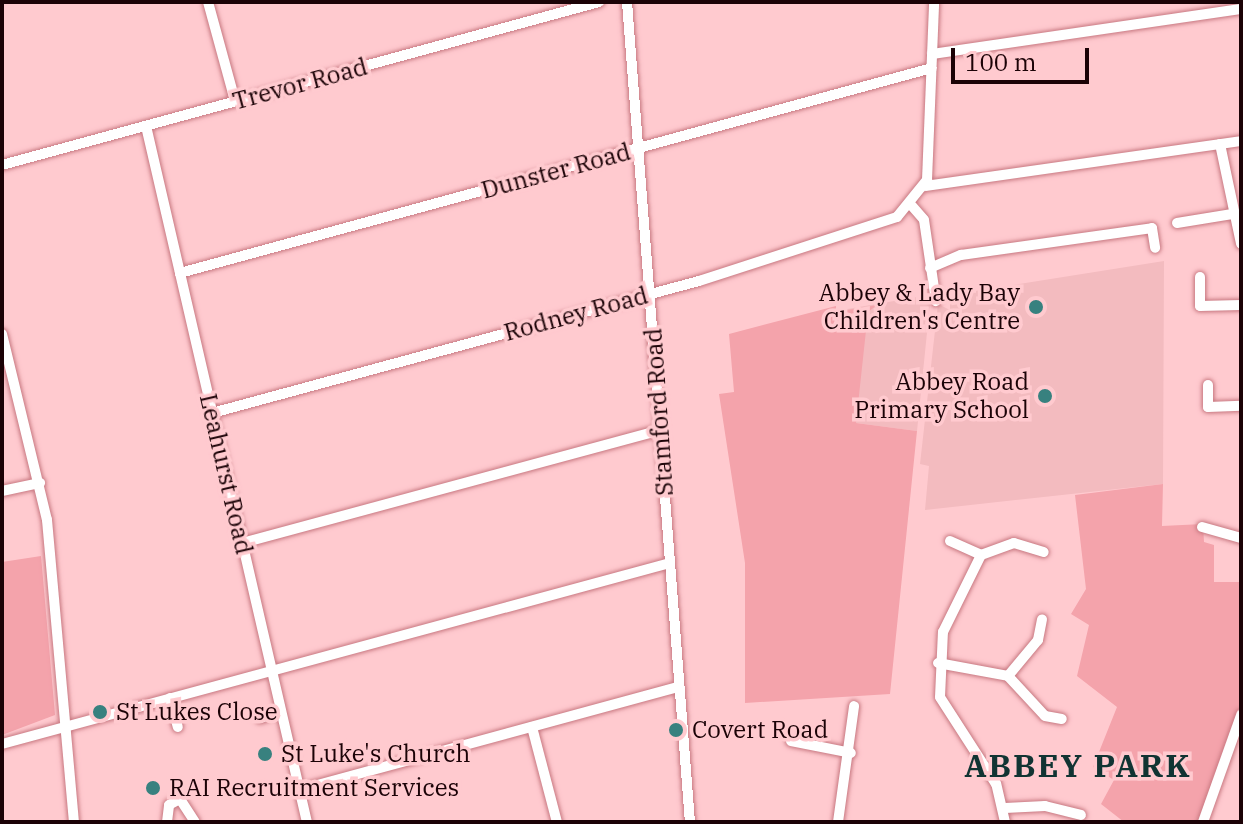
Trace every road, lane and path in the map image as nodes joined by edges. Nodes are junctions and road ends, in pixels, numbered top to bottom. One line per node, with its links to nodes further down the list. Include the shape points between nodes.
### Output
1 (208, 2): 8 (street)
2 (599, 2): 8 (street, Trevor Road)
3 (627, 2): 12 (street, Stamford Road)
4 (934, 2): 6 (street)
5 (1241, 9): 6 (street)
6 (932, 54): 7 (street)
7 (932, 68): 12 (street, Dunster Road); 14 (street)
8 (235, 101): 9 (street, Trevor Road)
9 (146, 126): 13 (street, Trevor Road); 21 (street, Leahurst Road)
10 (1241, 141): 11 (street)
11 (1220, 144): 14 (street); 16 (street)
12 (639, 148): 21 (street, Dunster Road); 23 (street, Stamford Road)
13 (2, 165)
14 (925, 186): 15 (street)
15 (912, 206): 20 (street, via 924,220); 23 (street, Rodney Road, via 897,217)
16 (1232, 214): 17 (street); 18 (street)
17 (1177, 223)
18 (1241, 244)
19 (1155, 248): 20 (street, via 1152,228 961,255)
20 (930, 268): 24 (street)
21 (180, 273): 29 (street, Leahurst Road)
22 (1200, 277): 25 (street, via 1200,306)
23 (650, 294): 29 (street, Rodney Road); 30 (street, Stamford Road)
24 (936, 301)
25 (1241, 305)
26 (2, 334): 31 (street)
27 (1208, 385): 28 (street, via 1208,407)
28 (1241, 406)
29 (212, 413): 36 (street, Leahurst Road)
30 (660, 430): 36 (street); 39 (street, Stamford Road)
31 (40, 483): 32 (street); 51 (street)
32 (2, 491)
33 (1207, 534): 34 (street)
34 (1241, 538)
35 (950, 541): 38 (street)
36 (242, 543): 42 (street, Leahurst Road)
37 (1044, 552): 38 (street, via 1014,543)
38 (981, 555): 41 (street, via 953,603)
39 (670, 563): 42 (street); 44 (street, Stamford Road)
40 (1042, 619): 43 (street, via 1038,640)
41 (938, 663): 43 (street); 60 (street, via 940,697)
42 (272, 671): 45 (street); 47 (street, Leahurst Road)
43 (1008, 676): 50 (street, via 1045,716)
44 (679, 687): 53 (street); 67 (street, Stamford Road)
45 (170, 698): 51 (street); 52 (street)
46 (854, 706): 58 (street)
47 (281, 711): 49 (street); 59 (street, Leahurst Road)
48 (1241, 715): 55 (street)
49 (260, 718)
50 (1062, 719)
51 (63, 727): 56 (street); 62 (street)
52 (178, 727)
53 (532, 727): 59 (street); 66 (street)
54 (791, 741): 58 (street)
55 (1229, 743): 57 (street); 70 (street)
56 (2, 744)
57 (1241, 747)
58 (851, 753): 68 (street)
59 (299, 790): 65 (street, Leahurst Road)
60 (1005, 808): 61 (street, via 1045,806); 69 (street)
61 (1081, 815)
62 (74, 822)
63 (167, 822): 64 (street, via 169,805 180,799)
64 (195, 822)
65 (307, 822)
66 (557, 822)
67 (690, 822)
68 (838, 822)
69 (1005, 822)
70 (1203, 822)

